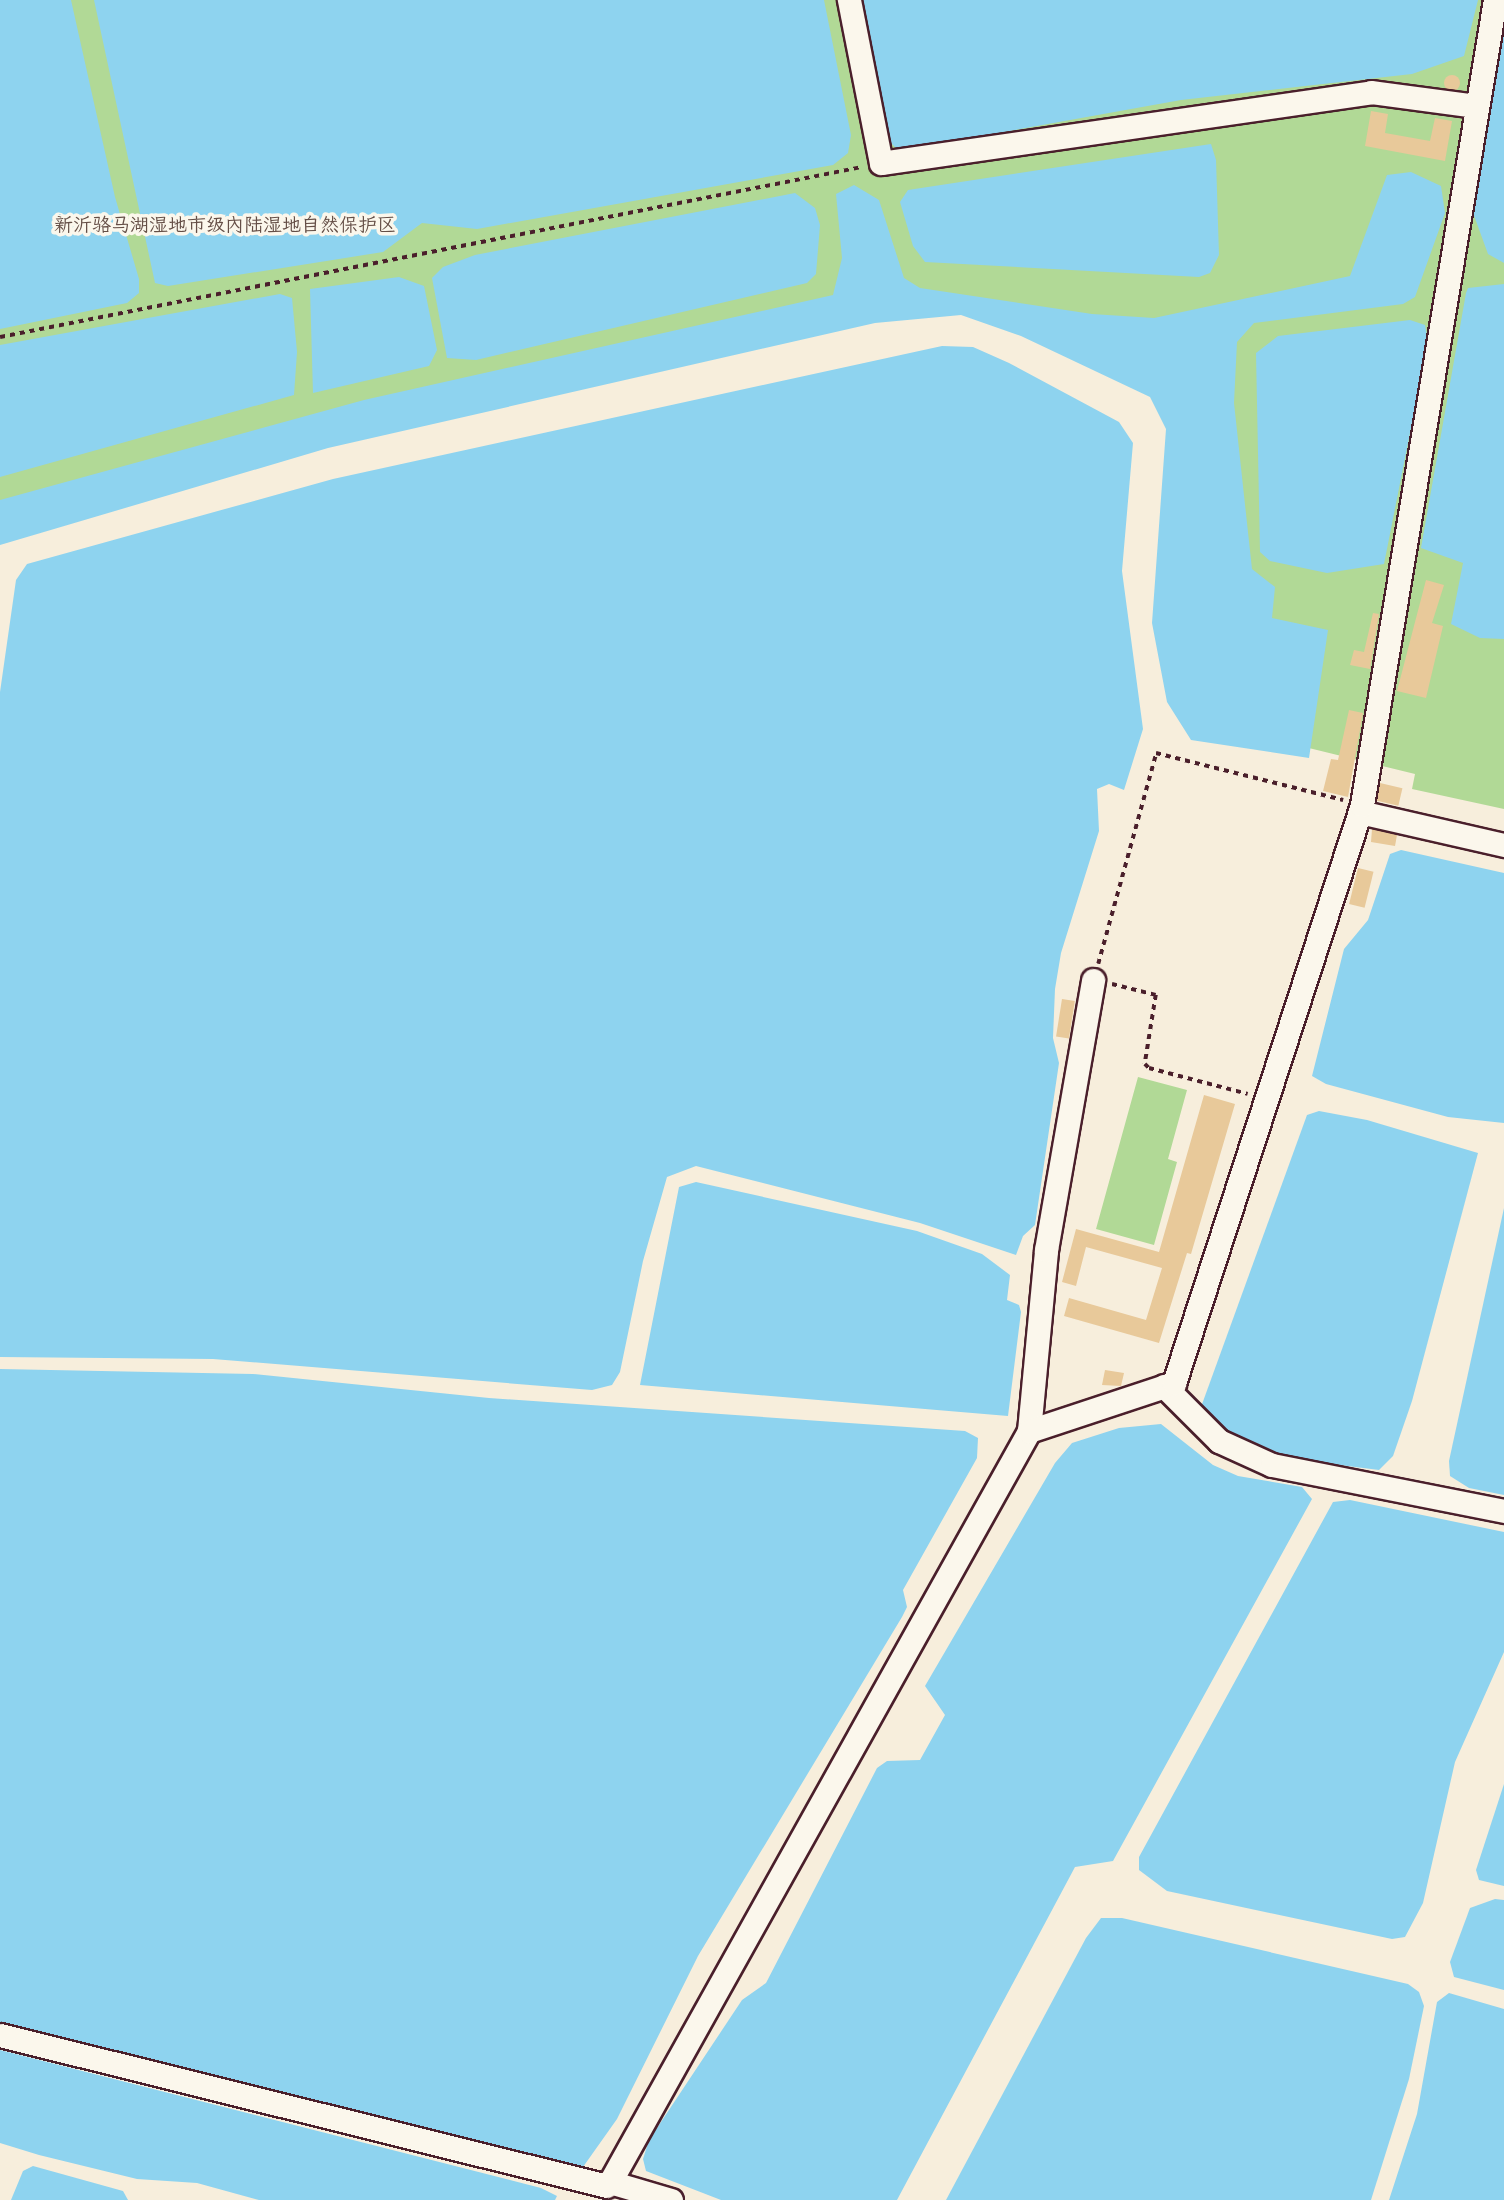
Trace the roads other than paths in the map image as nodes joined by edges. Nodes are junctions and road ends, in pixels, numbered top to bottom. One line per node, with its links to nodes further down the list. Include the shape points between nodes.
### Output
1 (849, 0): 3 (street, via 881,163 1370,92)
2 (1495, 0): 3 (street)
3 (1476, 106): 4 (street, via 1404,571)
4 (1361, 808): 5 (street); 7 (street, via 1174,1383)
5 (1504, 845)
6 (1093, 980): 8 (street, via 1046,1250)
7 (1164, 1386): 8 (street); 9 (street, via 1219,1441 1272,1465)
8 (1029, 1431): 11 (street)
9 (1504, 1511)
10 (0, 2035): 11 (street)
11 (606, 2189): 12 (street)
12 (671, 2200)

